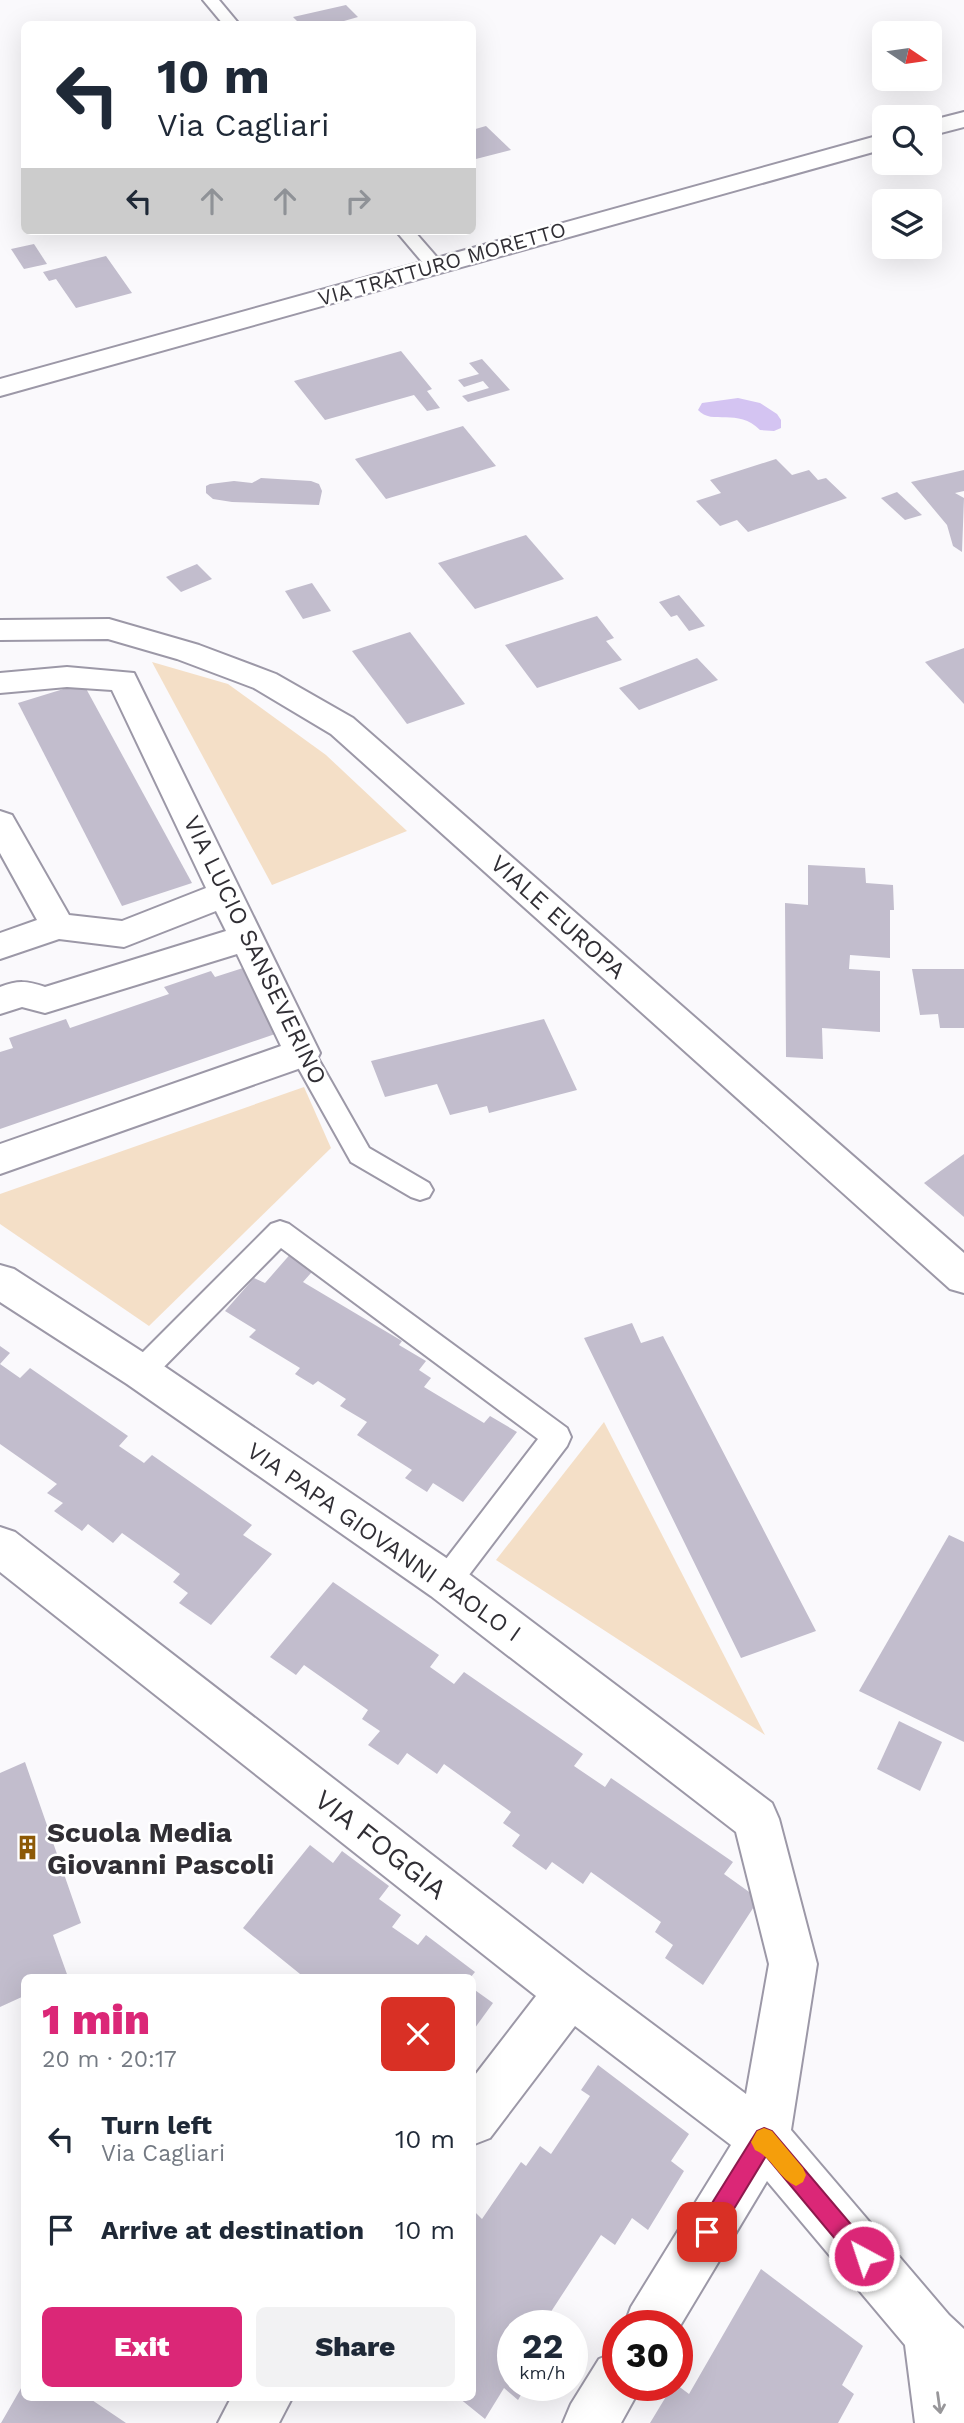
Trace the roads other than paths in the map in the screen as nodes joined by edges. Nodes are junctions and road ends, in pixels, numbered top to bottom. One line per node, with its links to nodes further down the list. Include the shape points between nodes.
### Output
1 (211, 0): 2 (lane)
2 (228, 21)
3 (964, 119): 4 (street)
4 (942, 125)
5 (872, 144): 7 (street, VIA TRATTURO MORETTO)
6 (408, 235): 7 (lane)
7 (435, 266): 8 (street, VIA TRATTURO MORETTO)
8 (0, 388)
9 (0, 630): 20 (street, VIALE EUROPA, via 109,629 265,681 342,726)
10 (0, 683): 12 (street, VIA LUCIO SANSEVERINO, via 67,677 123,680)
11 (0, 824): 13 (street)
12 (227, 894): 13 (street, via 124,934); 14 (street, VIA LUCIO SANSEVERINO)
13 (58, 926): 15 (street)
14 (247, 938): 16 (street, via 45,1000 21,993); 17 (street, VIA LUCIO SANSEVERINO)
15 (0, 946)
16 (0, 1001)
17 (302, 1053): 18 (street); 19 (lane, VIA LUCIO SANSEVERINO, via 360,1156)
18 (0, 1159)
19 (420, 1191)
20 (964, 1277)
21 (0, 1281): 22 (street, VIA PAPA GIOVANNI PAOLO I)
22 (141, 1372): 24 (street, VIA PAPA GIOVANNI PAOLO I); 24 (lane, via 280,1232 556,1437)
23 (0, 1546): 25 (street, VIA FOGGIA)
24 (446, 1582): 27 (street, VIA PAPA GIOVANNI PAOLO I, via 756,1819 793,1964)
25 (570, 1992): 26 (street); 27 (street, VIA FOGGIA)
26 (476, 2115)
27 (764, 2138): 28 (street); 29 (street, VIA FOGGIA)
28 (660, 2310)
29 (947, 2349): 32 (street, one-way to 32)
30 (604, 2401): 31 (street)
31 (590, 2423)
32 (942, 2423)

